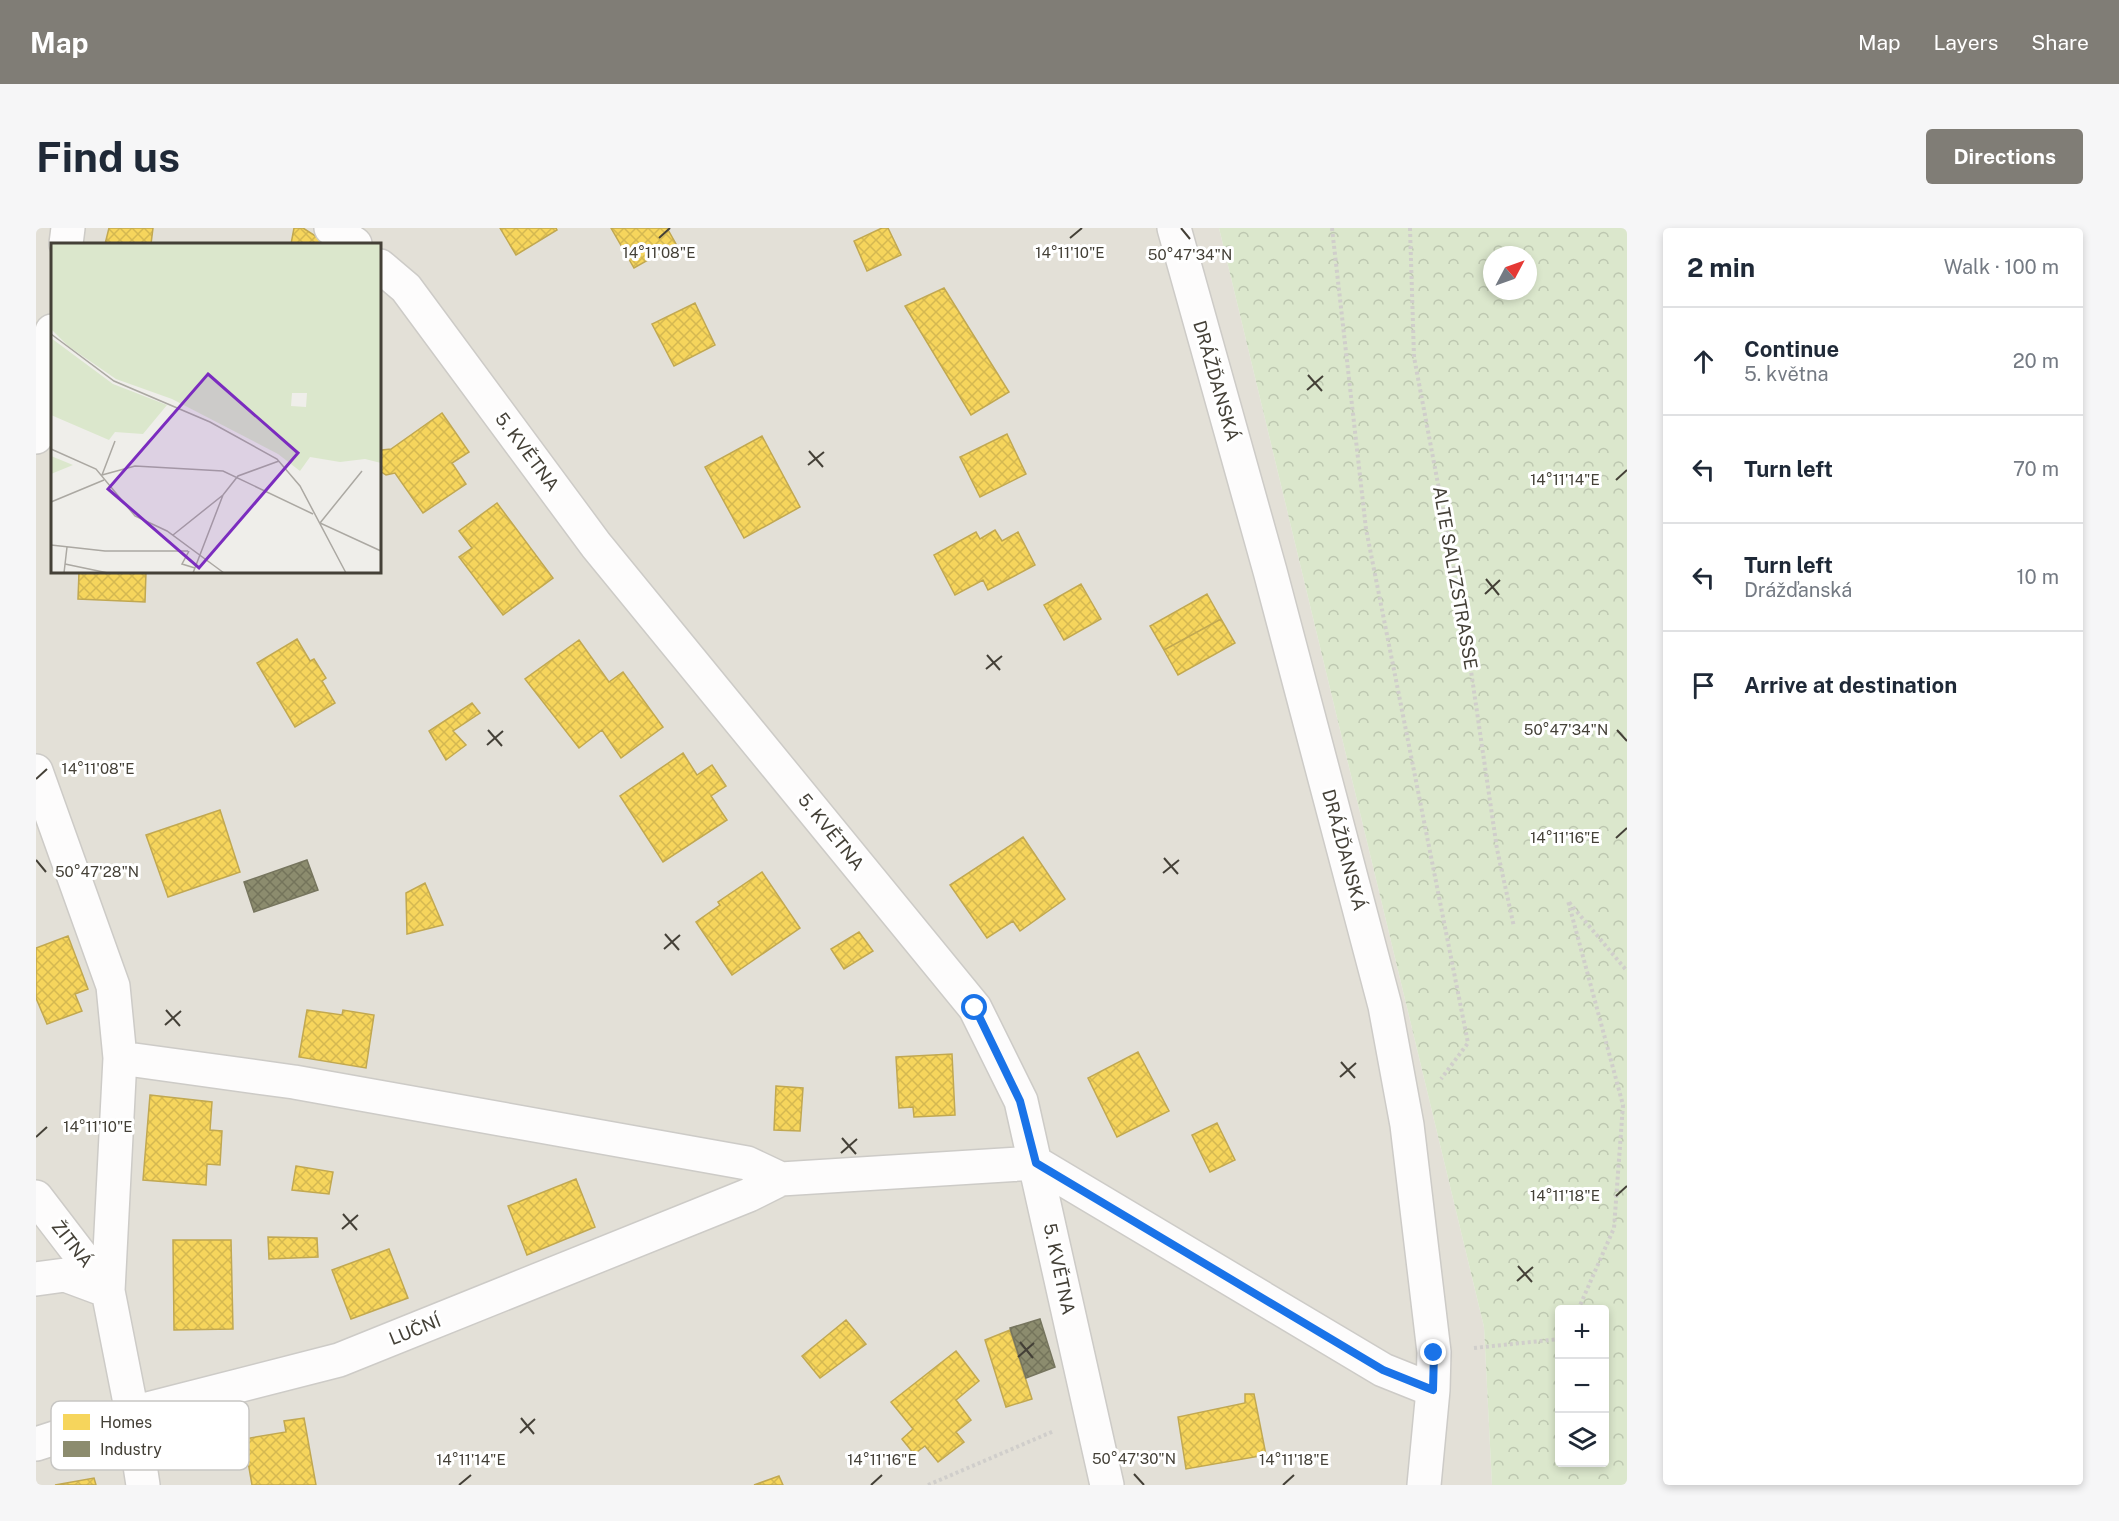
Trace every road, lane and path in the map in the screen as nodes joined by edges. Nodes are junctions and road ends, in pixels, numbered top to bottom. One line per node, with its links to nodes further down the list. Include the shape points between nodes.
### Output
1 (68, 228): 6 (street)
2 (331, 228): 7 (street)
3 (1174, 228): 23 (street, DRÁŽĎANSKÁ, via 1385,1006 1407,1125)
4 (1332, 228): 14 (path, via 1366,529)
5 (1410, 228): 12 (path, ALTE SALTZSTRASSE, via 1414,357 1463,616 1497,849)
6 (66, 243)
7 (354, 243)
8 (381, 267): 16 (street, 5. KVĚTNA, via 405,288 596,545 975,1008 1020,1101)
9 (51, 339): 10 (street)
10 (36, 437)
11 (36, 771): 15 (street, via 112,986)
12 (1514, 927)
13 (1627, 971): 21 (path, via 1568,901 1623,1105 1614,1227)
14 (1468, 1043)
15 (120, 1058): 17 (street, via 294,1082 747,1163); 20 (street)
16 (1036, 1163): 17 (street); 24 (street, via 1383,1370); 27 (street, 5. KVĚTNA)
17 (781, 1179): 26 (street, LUČNÍ, via 339,1360)
18 (36, 1197): 20 (street, ŽITNÁ)
19 (36, 1279): 20 (street, via 65,1275)
20 (108, 1291): 25 (street)
21 (1580, 1305)
22 (1555, 1340): 23 (path)
23 (1434, 1353): 24 (street, DRÁŽĎANSKÁ)
24 (1433, 1390): 34 (street, DRÁŽĎANSKÁ)
25 (130, 1401)
26 (179, 1401)
27 (1090, 1415): 32 (path); 33 (street, 5. KVĚTNA)
28 (51, 1439): 29 (street, LUČNÍ)
29 (36, 1444)
30 (141, 1470): 31 (street)
31 (143, 1485)
32 (928, 1485)
33 (1107, 1485)
34 (1424, 1485)

